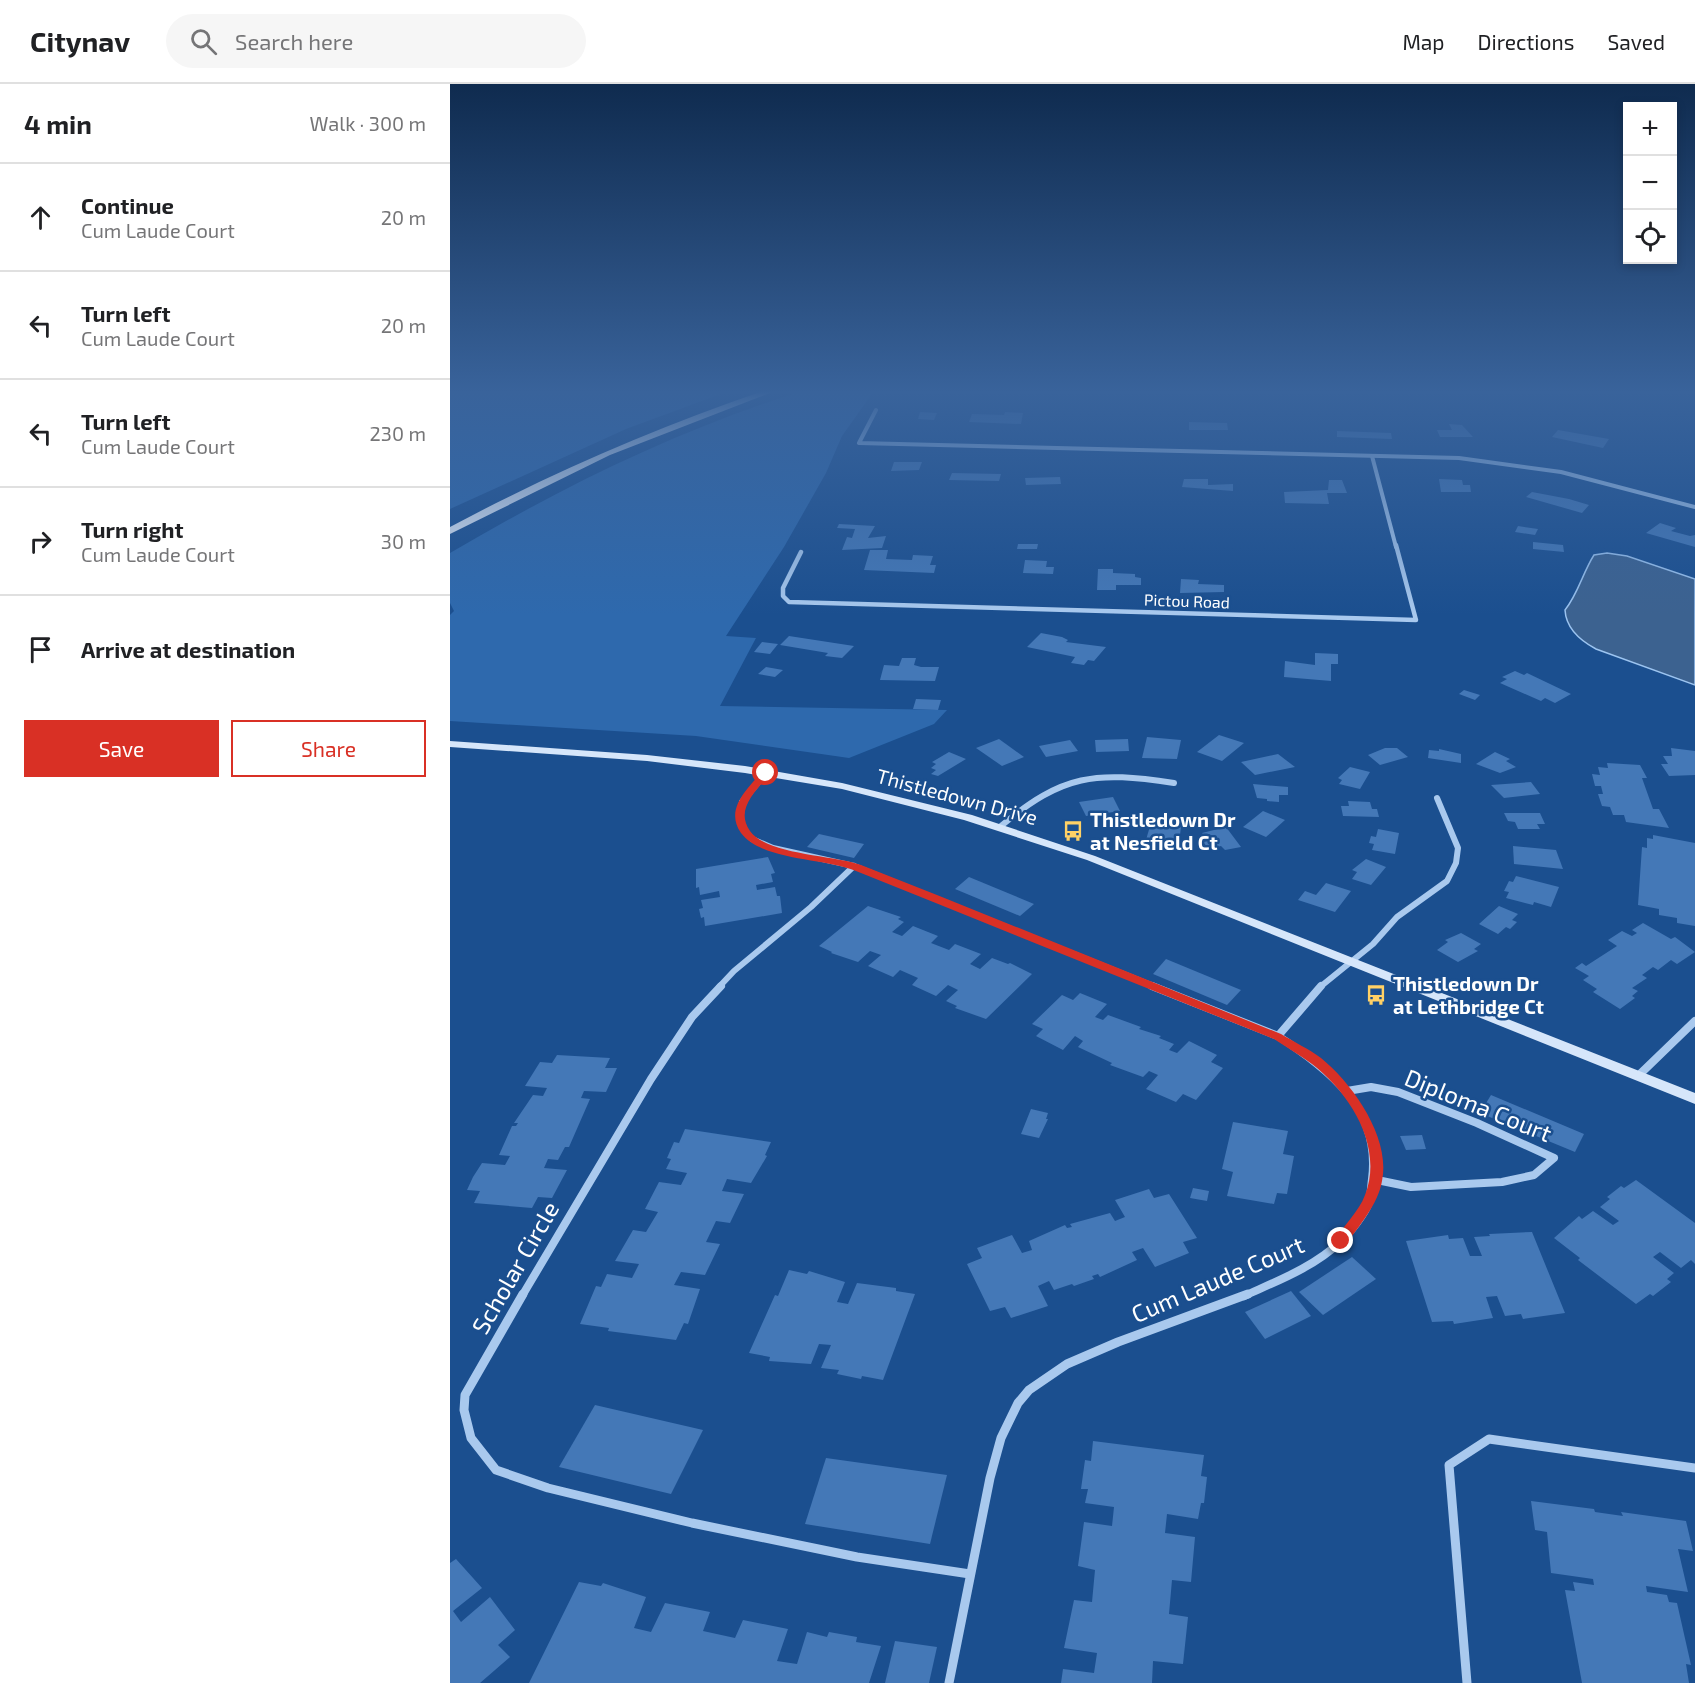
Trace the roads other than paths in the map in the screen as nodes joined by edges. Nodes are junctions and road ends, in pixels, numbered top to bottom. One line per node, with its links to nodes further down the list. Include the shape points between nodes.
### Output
1 (580, 466): 5 (main road)
2 (1375, 466): 6 (street, Pictou Road, via 1416,620 789,602 783,596 783,588)
3 (1525, 466): 4 (street)
4 (1695, 507)
5 (450, 531)
6 (801, 552)
7 (450, 744): 8 (main road, Thistledown Drive)
8 (766, 773): 11 (main road, Thistledown Drive, via 842,786); 12 (street, via 742,802 739,817 752,839 773,848)
9 (1174, 783): 11 (street, via 1106,774 1070,780 1042,793)
10 (1437, 798): 13 (street, via 1458,848 1447,881 1397,917)
11 (1001, 826): 13 (main road, Thistledown Drive, via 1091,858)
12 (854, 866): 15 (street); 21 (street, Scholar Circle, via 734,971 692,1017 556,1235 476,1374 465,1395 464,1410 471,1438 496,1470 548,1488 857,1557)
13 (1351, 963): 15 (street, via 1323,985); 16 (main road, Thistledown Drive)
14 (1695, 1021): 16 (street)
15 (1278, 1036): 17 (street, via 1317,1061)
16 (1638, 1076): 18 (main road, Thistledown Drive)
17 (1347, 1091): 19 (street, via 1372,1135); 19 (street, Diploma Court, via 1371,1087 1398,1092 1554,1158 1534,1175 1502,1182 1411,1187)
18 (1695, 1099)
19 (1377, 1180): 21 (street, Cum Laude Court, via 1361,1216 1330,1253 1315,1264 1263,1288 1082,1357 1029,1390 997,1448)
20 (1695, 1468): 23 (street, via 1489,1440 1449,1465)
21 (970, 1574): 22 (street, Cum Laude Court)
22 (949, 1683)
23 (1467, 1683)

